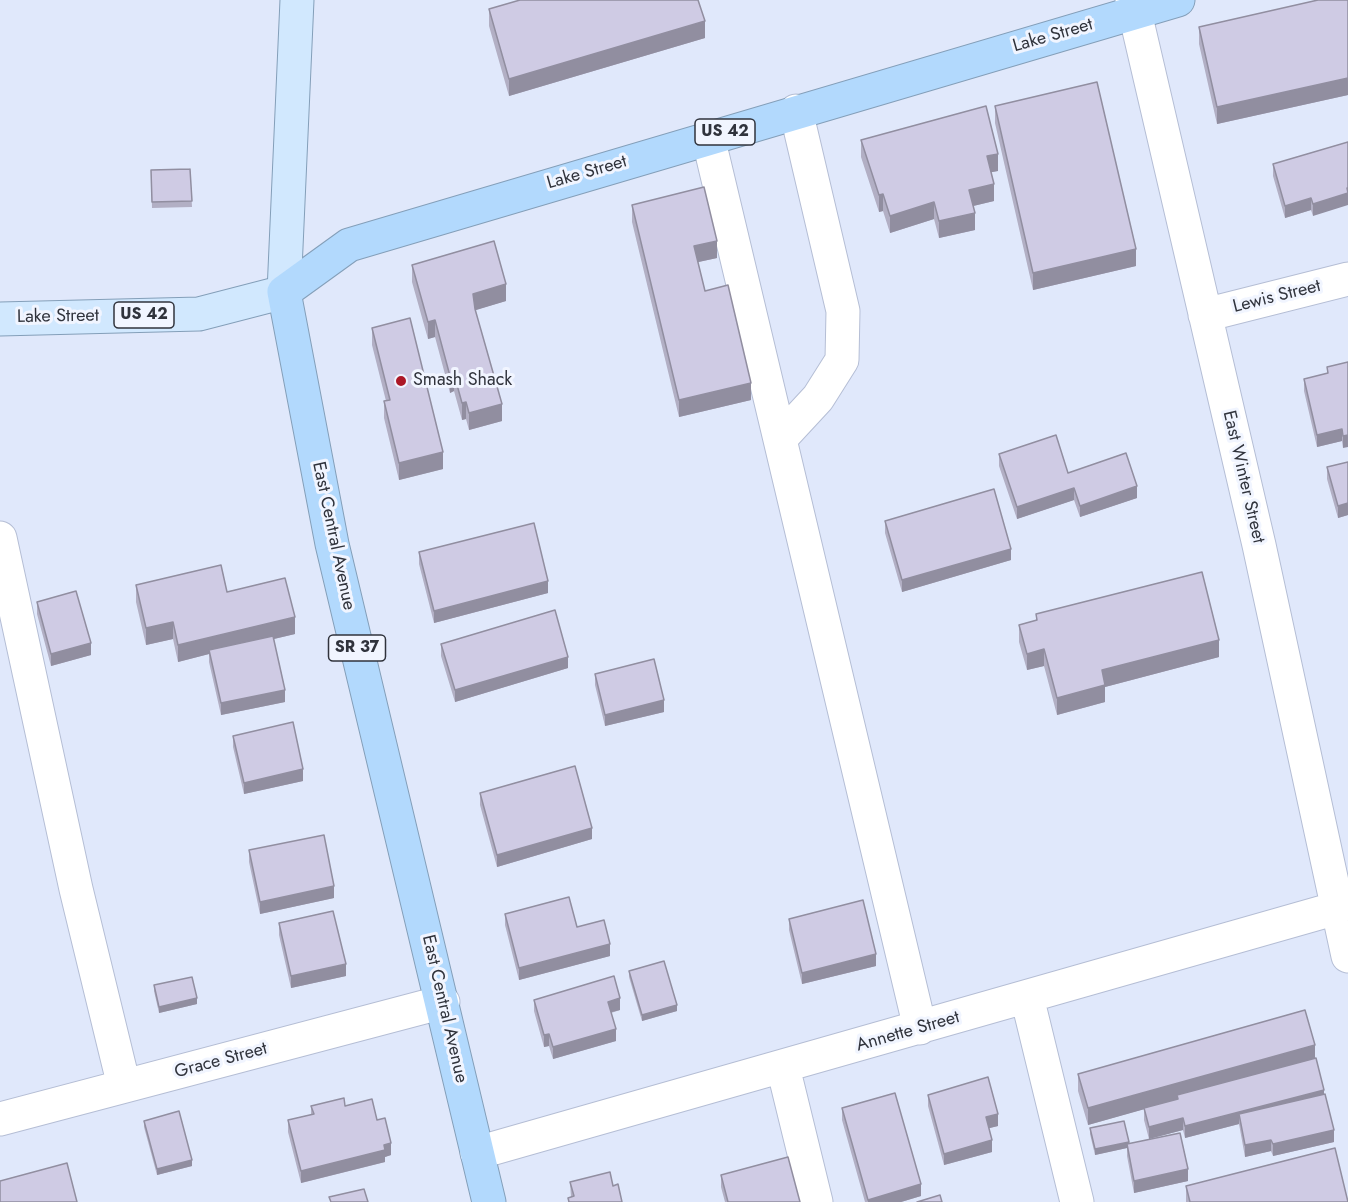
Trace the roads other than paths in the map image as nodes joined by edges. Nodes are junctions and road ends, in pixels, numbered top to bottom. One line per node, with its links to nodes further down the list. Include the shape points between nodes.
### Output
1 (297, 0): 7 (main road, East Central Avenue / SR 37)
2 (1178, 0): 3 (highway, Lake Street / US 42)
3 (1133, 6): 4 (highway, Lake Street / US 42); 8 (street, East Winter Street)
4 (796, 111): 5 (highway, Lake Street / US 42); 10 (street, via 843,310 842,360 818,398)
5 (708, 137): 7 (highway, Lake Street / US 42, via 349,245); 10 (street)
6 (1348, 279): 8 (street, Lewis Street)
7 (284, 292): 9 (main road, Lake Street / US 42, via 199,314); 16 (highway, East Central Avenue / SR 37, via 332,544)
8 (1205, 315): 12 (street, East Winter Street)
9 (0, 319)
10 (780, 440): 17 (street)
11 (0, 538): 19 (street)
12 (1336, 843): 13 (street, East Winter Street)
13 (1337, 908): 14 (street, East Winter Street); 15 (street, Annette Street)
14 (1348, 956)
15 (1027, 997): 17 (street, Annette Street); 24 (street)
16 (442, 1002): 19 (street, Grace Street); 21 (highway, East Central Avenue / SR 37)
17 (920, 1028): 18 (street, Annette Street)
18 (783, 1067): 21 (street, Annette Street); 23 (street)
19 (123, 1086): 20 (street, Grace Street)
20 (0, 1119)
21 (477, 1153): 22 (highway, East Central Avenue / SR 37)
22 (489, 1202)
23 (816, 1202)
24 (1077, 1202)

